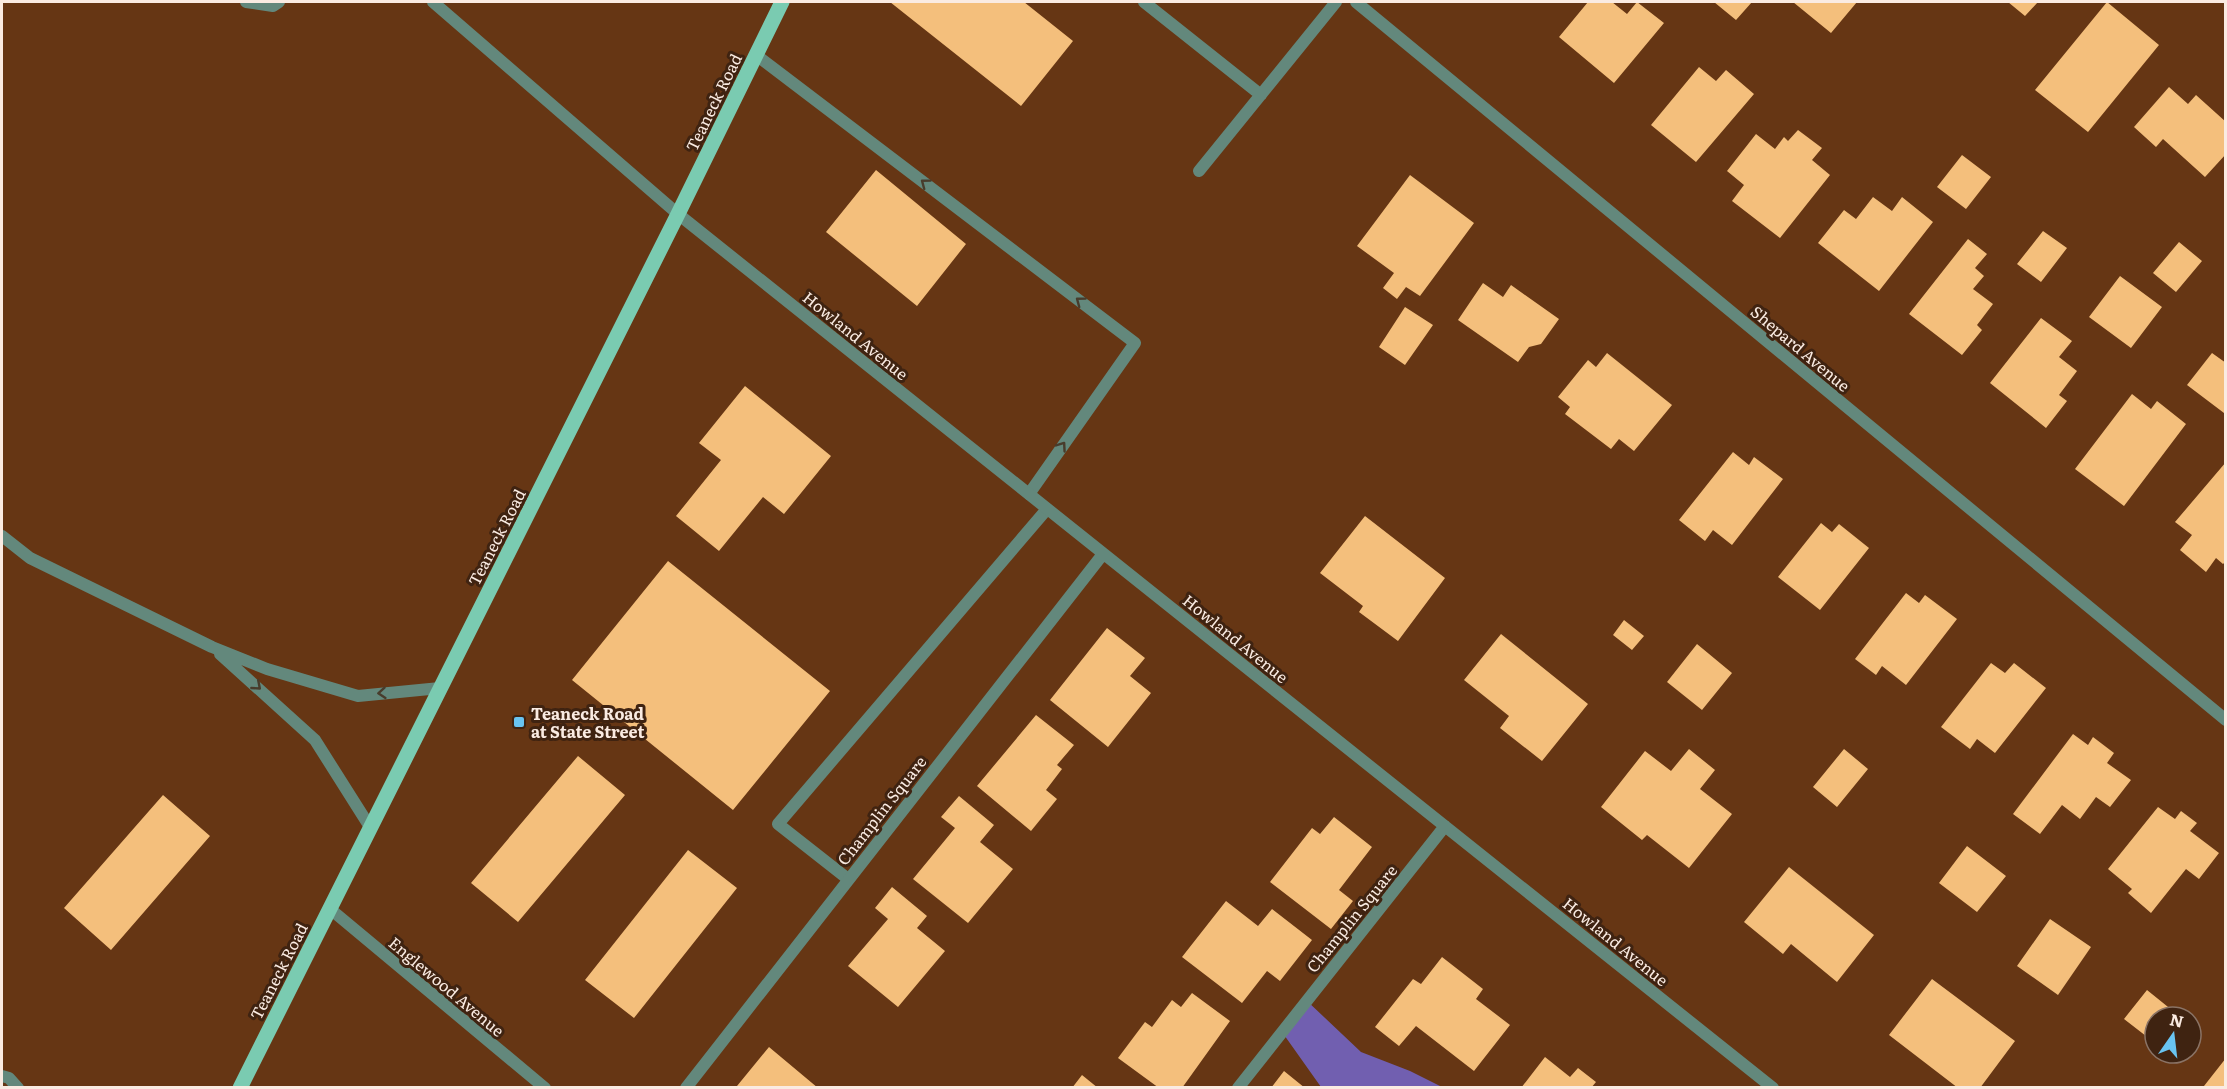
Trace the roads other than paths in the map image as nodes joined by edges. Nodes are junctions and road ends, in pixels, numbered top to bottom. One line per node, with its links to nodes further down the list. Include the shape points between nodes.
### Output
1 (246, 2): 2 (street, via 273,6)
2 (279, 2)
3 (433, 2): 11 (street, Howland Avenue)
4 (782, 2): 8 (main road, Teaneck Road)
5 (1144, 2): 9 (street)
6 (1336, 2): 9 (street)
7 (1356, 2): 18 (street, Shepard Avenue)
8 (756, 55): 11 (main road, Teaneck Road); 12 (street, one-way to 8, via 1135,343)
9 (1260, 95): 10 (street)
10 (1199, 171)
11 (678, 214): 12 (street, Howland Avenue); 17 (main road, Teaneck Road)
12 (1029, 494): 13 (street, Howland Avenue)
13 (1047, 508): 15 (street, Howland Avenue); 21 (street, via 778,824)
14 (2, 536): 16 (street, via 30,558)
15 (1103, 554): 19 (street, Howland Avenue); 21 (street, Champlin Square)
16 (212, 647): 17 (street, one-way to 16, via 358,696 267,669); 20 (street, one-way to 20, via 315,740)
17 (440, 688): 20 (main road, Teaneck Road)
18 (2226, 720)
19 (1445, 826): 28 (street, Champlin Square); 29 (street, Howland Avenue)
20 (370, 827): 22 (main road, Teaneck Road)
21 (848, 879): 27 (street, Champlin Square)
22 (329, 908): 25 (main road, Teaneck Road); 26 (street, Englewood Avenue)
23 (2, 1076): 24 (street)
24 (18, 1088)
25 (240, 1088)
26 (545, 1088)
27 (686, 1088)
28 (1238, 1088)
29 (1773, 1088)

